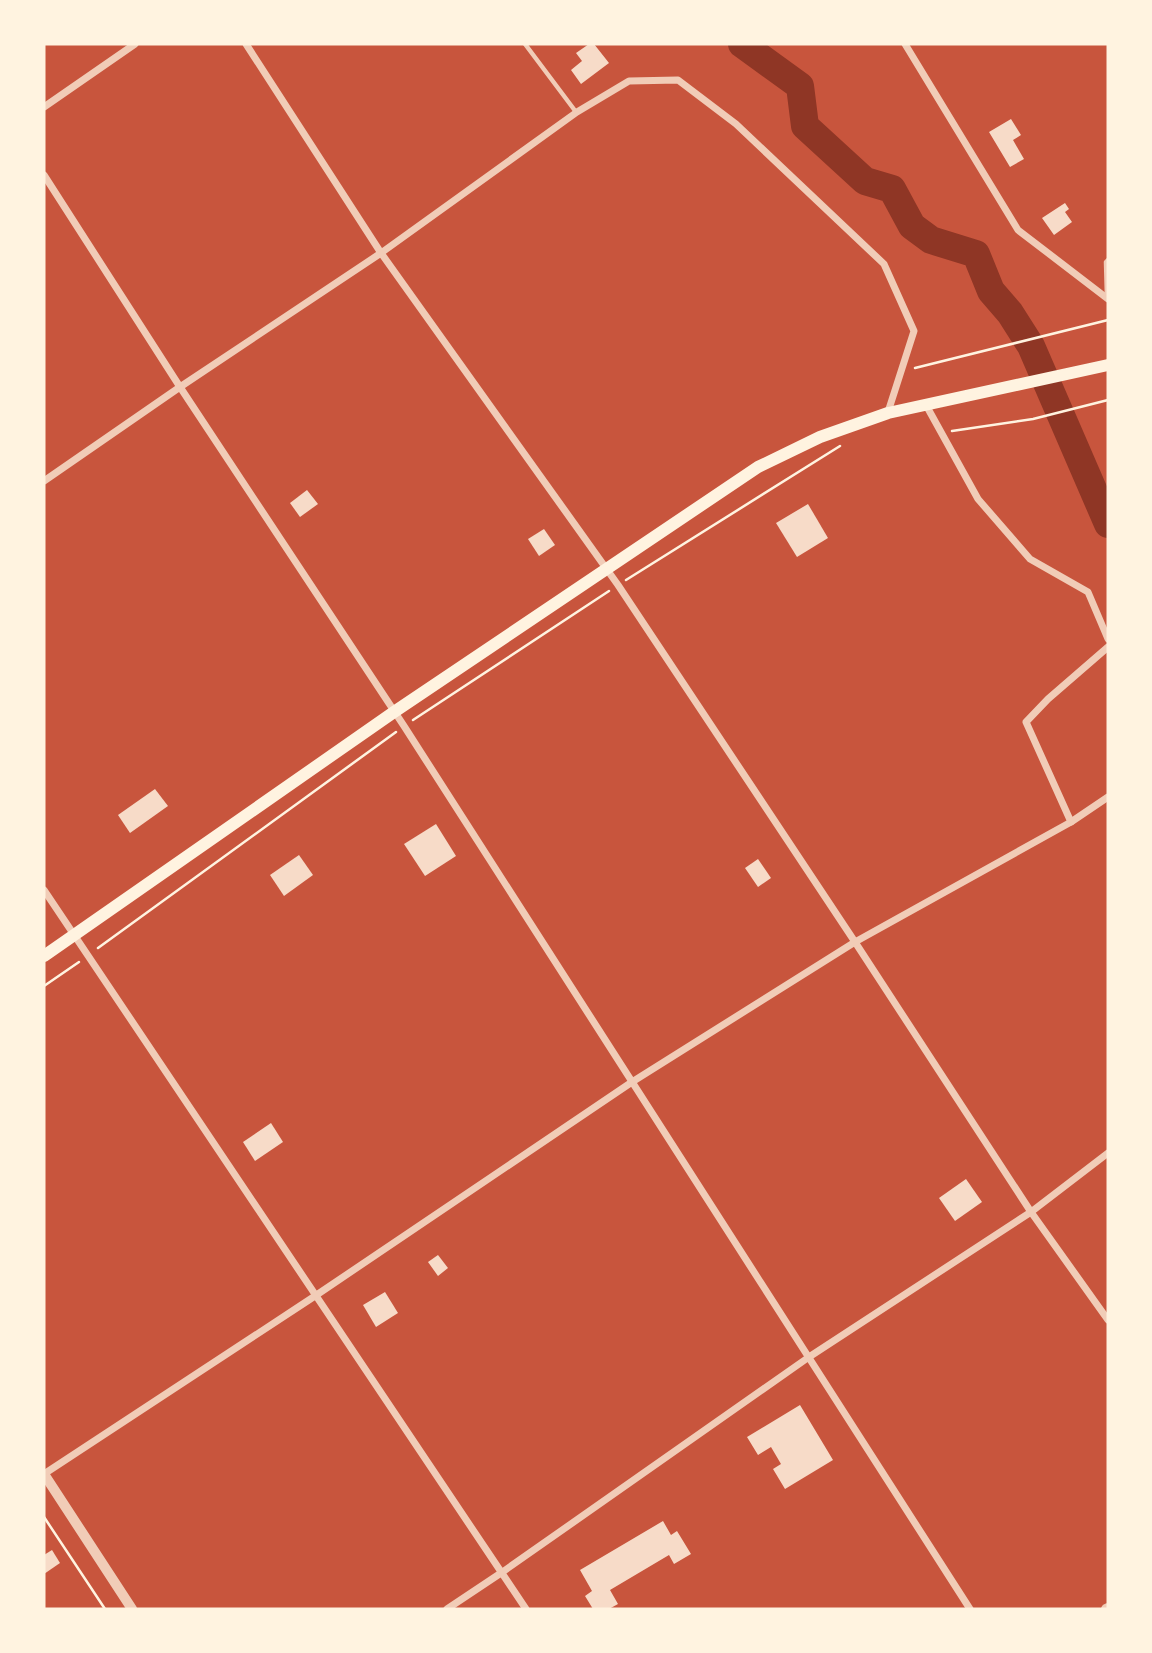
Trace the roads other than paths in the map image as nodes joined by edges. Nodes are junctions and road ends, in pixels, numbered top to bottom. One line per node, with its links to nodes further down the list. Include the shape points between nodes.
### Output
1 (135, 44): 5 (street)
2 (246, 44): 8 (street)
3 (525, 44): 6 (lane)
4 (905, 44): 10 (street, via 1018,230)
5 (44, 107)
6 (576, 113): 8 (street); 14 (street, via 629,81 678,79 736,124 884,264 914,331)
7 (44, 175): 12 (street)
8 (381, 253): 12 (street); 16 (street)
9 (1108, 260): 10 (lane)
10 (1108, 299)
11 (1108, 365): 13 (main road)
12 (180, 387): 15 (street); 19 (street)
13 (926, 405): 14 (main road); 17 (street, via 978,499 1030,559 1088,592)
14 (887, 413): 16 (main road, via 820,437 758,467)
15 (44, 481)
16 (606, 568): 19 (main road); 24 (street)
17 (1108, 639)
18 (1108, 647): 21 (street, via 1026,722)
19 (394, 712): 23 (main road); 26 (street)
20 (1108, 797): 21 (street)
21 (1072, 822): 24 (street)
22 (44, 890): 23 (street)
23 (74, 935): 25 (main road); 29 (street)
24 (855, 942): 26 (street); 28 (street)
25 (44, 956)
26 (632, 1082): 29 (street); 31 (street)
27 (1108, 1153): 28 (street)
28 (1031, 1212): 30 (street); 31 (street)
29 (315, 1296): 32 (street); 33 (street)
30 (1108, 1320)
31 (809, 1357): 33 (street); 37 (street)
32 (44, 1474): 34 (street)
33 (501, 1573): 35 (street); 36 (street)
34 (132, 1609)
35 (447, 1609)
36 (526, 1609)
37 (970, 1609)

